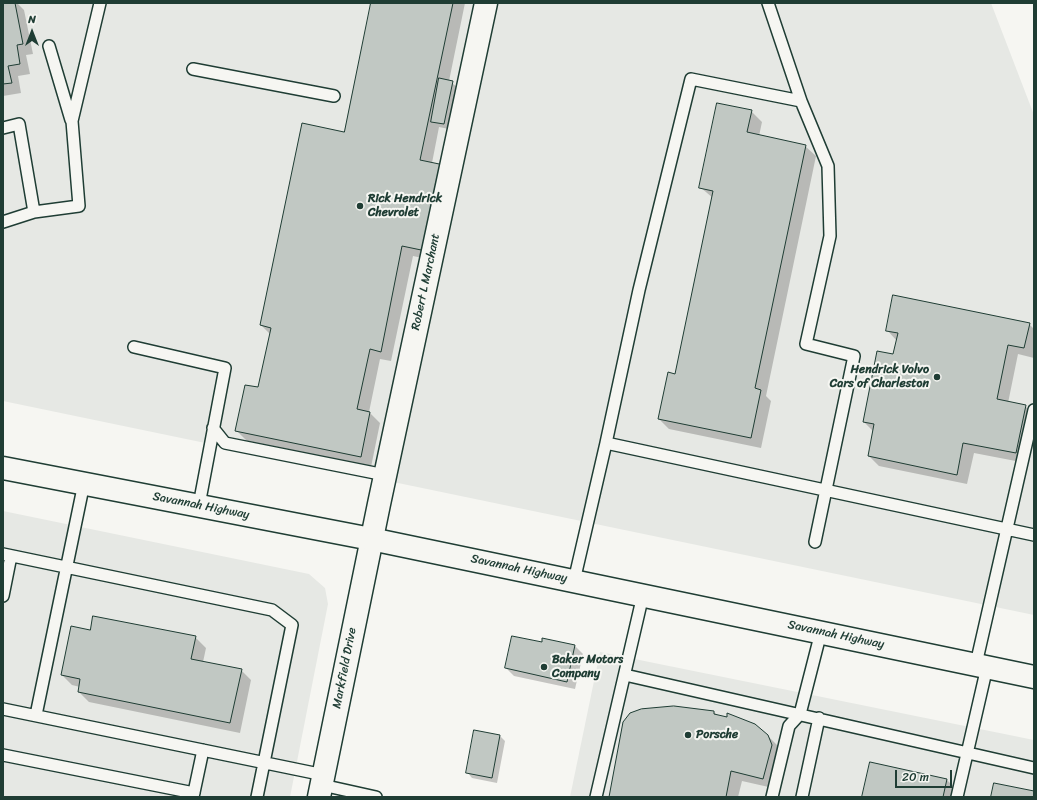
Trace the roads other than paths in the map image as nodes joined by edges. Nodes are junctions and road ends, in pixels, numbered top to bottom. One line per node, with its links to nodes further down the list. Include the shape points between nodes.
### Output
1 (100, 3): 8 (lane)
2 (486, 3): 17 (main road, Robert L Marchant)
3 (768, 3): 7 (lane)
4 (49, 46): 8 (lane)
5 (193, 69): 6 (lane)
6 (334, 96)
7 (801, 101): 15 (lane, via 691,79 639,290); 19 (lane, via 828,166 830,228 806,344 854,356)
8 (72, 121): 10 (lane, via 79,206)
9 (3, 128): 10 (lane, via 19,124)
10 (34, 212): 11 (lane)
11 (3, 222)
12 (134, 347): 14 (lane, via 225,368)
13 (1034, 410): 21 (lane)
14 (213, 428): 17 (lane, via 225,442); 20 (lane)
15 (606, 444): 19 (lane); 27 (lane)
16 (3, 468): 18 (main road, Savannah Highway)
17 (385, 475): 23 (main road, Robert L Marchant)
18 (84, 483): 20 (main road, Savannah Highway); 26 (lane)
19 (827, 490): 21 (lane); 24 (lane)
20 (199, 505): 23 (main road, Savannah Highway)
21 (1007, 528): 22 (lane); 31 (lane)
22 (1034, 535)
23 (371, 538): 27 (main road, Savannah Highway); 43 (main road, Markfield Drive)
24 (816, 542)
25 (7, 555): 26 (lane); 29 (lane)
26 (66, 567): 36 (lane); 41 (lane, via 272,610 292,625)
27 (574, 581): 28 (main road, Savannah Highway)
28 (643, 595): 30 (main road, Savannah Highway); 32 (lane)
29 (3, 596)
30 (821, 632): 31 (main road, Savannah Highway); 35 (lane)
31 (982, 666): 33 (main road, Savannah Highway); 39 (lane)
32 (625, 675): 35 (lane); 47 (lane)
33 (1034, 677)
34 (3, 708): 36 (lane)
35 (800, 714): 37 (lane); 48 (lane, via 789,726)
36 (36, 715): 38 (lane)
37 (819, 718): 39 (lane); 49 (lane)
38 (203, 750): 41 (lane); 44 (lane)
39 (966, 752): 42 (lane); 50 (lane)
40 (3, 756): 44 (lane)
41 (264, 763): 43 (lane); 45 (lane)
42 (1034, 768)
43 (322, 786): 46 (lane)
44 (194, 795)
45 (257, 797)
46 (376, 797)
47 (596, 797)
48 (772, 797)
49 (802, 797)
50 (957, 797)

